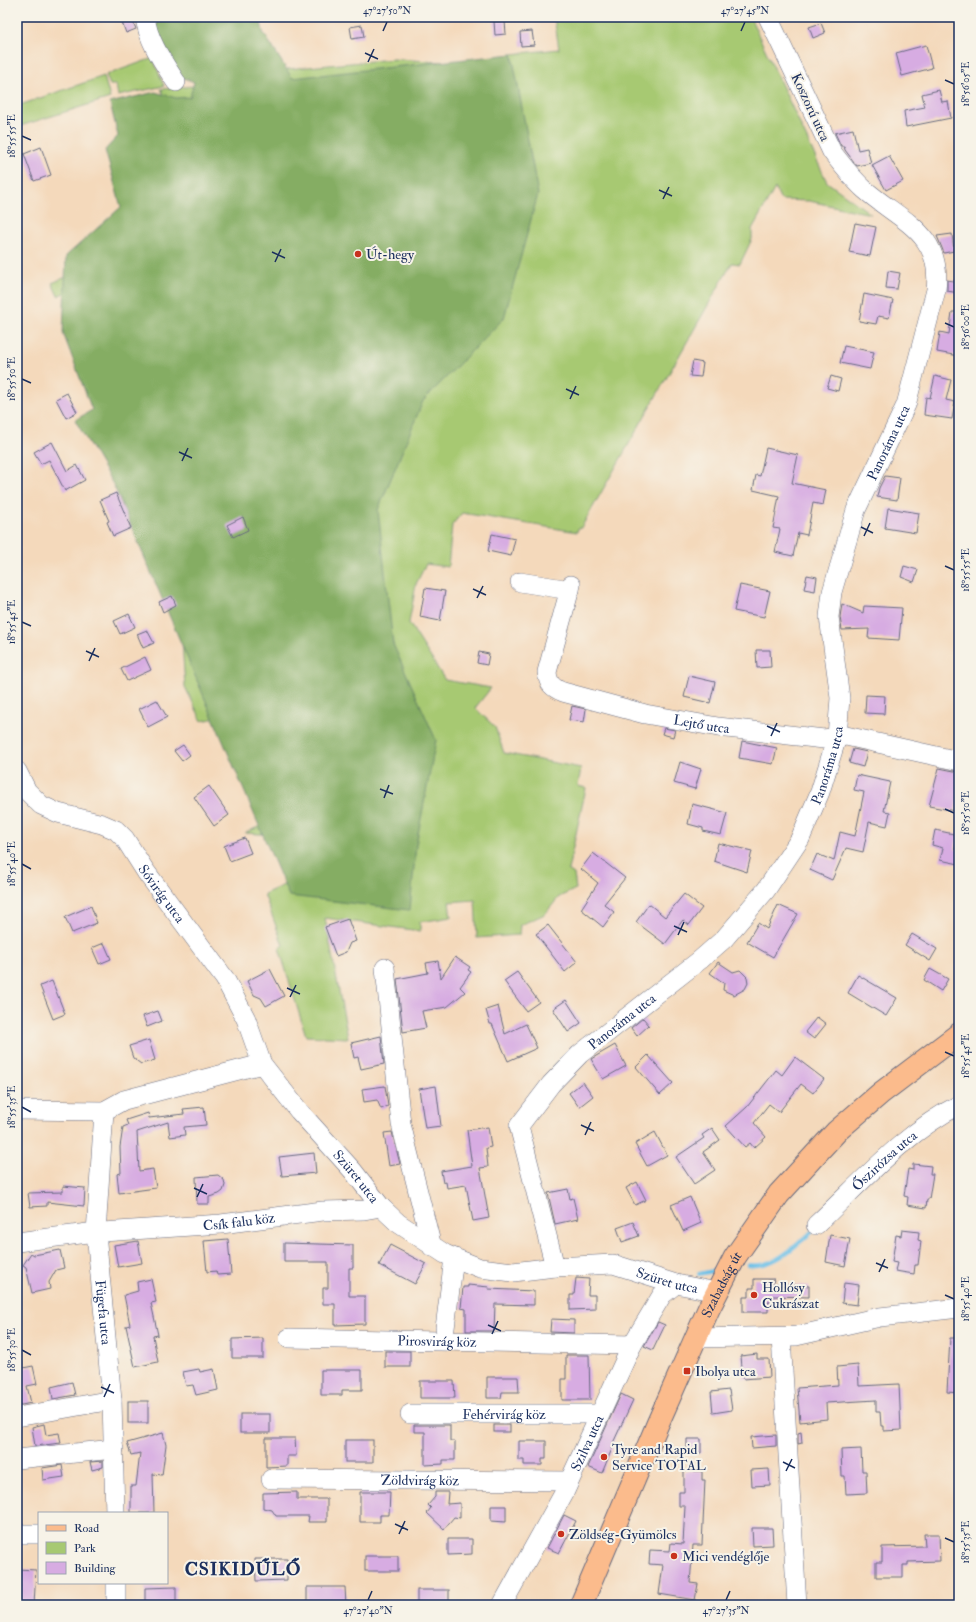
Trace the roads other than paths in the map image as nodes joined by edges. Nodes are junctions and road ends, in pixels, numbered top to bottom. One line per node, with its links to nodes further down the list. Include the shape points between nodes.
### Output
1 (145, 17): 3 (street, via 154,45)
2 (768, 17): 4 (street, Koszorú utca, via 832,152)
3 (176, 82)
4 (864, 189): 6 (street, Panoráma utca, via 917,230 934,255 938,274 906,405 856,510 832,592 830,616 840,698)
5 (520, 582): 6 (street, Lejtő utca, via 570,588 548,666 548,681 553,688 645,714 718,727 824,739)
6 (837, 737): 7 (street, Lejtő utca, via 875,742); 21 (street, Panoráma utca, via 820,792 800,839 766,890 724,939 580,1054 522,1120 519,1126)
7 (959, 761)
8 (17, 771): 11 (street, Sóvirág utca, via 27,791 41,805 58,813 116,830 225,979 246,1019)
9 (385, 968): 19 (street, via 401,1124)
10 (959, 1034): 23 (main road, Szabadság út, via 836,1131 779,1194 730,1265)
11 (262, 1064): 14 (street, via 124,1100); 15 (street, Szüret utca)
12 (959, 1105): 16 (street, Őszirózsa utca, via 940,1115 897,1148)
13 (17, 1110): 14 (street)
14 (104, 1111): 17 (street, Fügefa utca)
15 (381, 1207): 17 (street, Csík falu köz, via 323,1211 221,1224); 19 (street, Szüret utca, via 398,1223)
16 (816, 1225)
17 (96, 1233): 18 (street, Csík falu köz); 30 (street, Fügefa utca)
18 (17, 1242)
19 (432, 1247): 20 (street, Szüret utca)
20 (454, 1258): 21 (street, Szüret utca, via 480,1268 513,1272); 25 (street)
21 (555, 1266): 22 (street, Szüret utca, via 613,1264)
22 (676, 1284): 23 (street, Szüret utca); 29 (street, Szilva utca, via 662,1295)
23 (717, 1292): 27 (main road, Szabadság út)
24 (959, 1308): 28 (street, via 880,1317)
25 (445, 1328)
26 (290, 1338): 29 (street, Pirosvirág köz)
27 (696, 1338): 28 (street); 44 (main road, Szabadság út)
28 (781, 1338): 45 (street)
29 (632, 1345): 32 (street, Szilva utca)
30 (112, 1400): 33 (street); 34 (street, Fügefa utca)
31 (410, 1414): 32 (street, Fehérvirág köz)
32 (599, 1414): 37 (street, Szilva utca)
33 (17, 1417)
34 (114, 1449): 35 (street); 38 (street, Fügefa utca)
35 (17, 1459)
36 (270, 1479): 37 (street, Zöldvirág köz)
37 (569, 1481): 43 (street, Szilva utca, via 537,1545)
38 (115, 1512)
39 (17, 1534): 40 (street)
40 (38, 1534)
41 (116, 1584): 42 (street)
42 (116, 1605)
43 (502, 1605)
44 (581, 1605)
45 (797, 1605)

